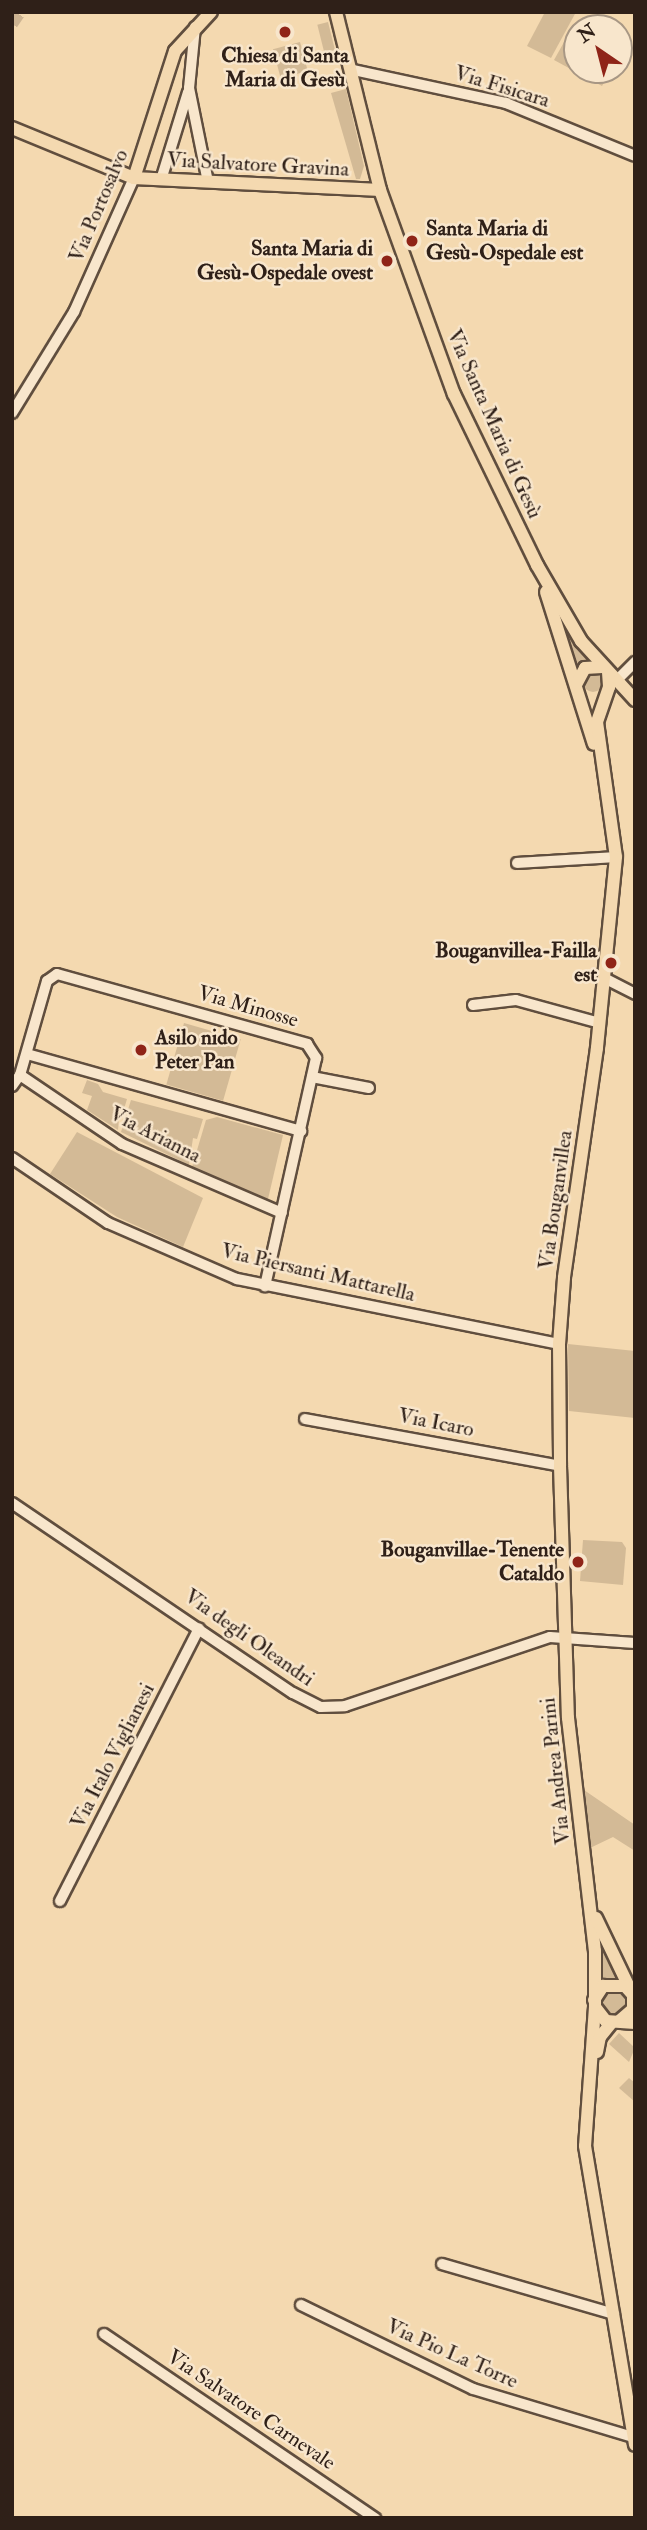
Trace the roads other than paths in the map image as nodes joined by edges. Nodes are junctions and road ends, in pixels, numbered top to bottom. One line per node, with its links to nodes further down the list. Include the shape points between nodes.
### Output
1 (211, 12): 3 (main road, Via Portosalvo)
2 (336, 12): 4 (main road); 7 (main road, via 351,93)
3 (195, 25): 5 (street); 9 (main road, Via Portosalvo, via 176,51)
4 (353, 71): 7 (main road); 8 (street, Via Fisicara, via 506,103)
5 (189, 88): 10 (street); 11 (street)
6 (12, 128): 9 (main road, Via Salvatore Gravina)
7 (367, 139): 12 (main road, Via Santa Maria di Gesù)
8 (635, 156)
9 (134, 178): 10 (main road, Via Salvatore Gravina); 13 (street, Via Portosalvo, via 74,312)
10 (162, 180): 11 (main road, Via Salvatore Gravina)
11 (208, 182): 12 (main road, Via Salvatore Gravina)
12 (380, 190): 14 (main road, Via Santa Maria di Gesù, via 454,394)
13 (12, 413)
14 (537, 565): 16 (main road, via 581,641); 17 (main road)
15 (635, 663): 16 (street)
16 (609, 674): 17 (main road, via 585,667); 18 (main road); 19 (main road)
17 (578, 687): 18 (main road); 21 (main road)
18 (603, 696): 20 (main road, via 622,697); 21 (main road, via 597,722)
19 (635, 700)
20 (635, 706)
21 (603, 770): 22 (main road, Via Bouganvillea)
22 (616, 857): 23 (street); 24 (main road, Via Bouganvillea)
23 (517, 863)
24 (604, 978): 25 (street); 27 (main road, Via Bouganvillea)
25 (635, 994)
26 (473, 1005): 27 (street, via 516,1000)
27 (600, 1024): 37 (main road, Via Bouganvillea)
28 (27, 1054): 29 (street, Via Minosse); 30 (street, Via Minosse, via 47,981 57,974 307,1044 316,1058); 33 (street, Via Arianna)
29 (20, 1075): 31 (street, Via Minosse); 35 (street, Via Arianna, via 122,1144)
30 (312, 1077): 32 (street); 33 (street, Via Minosse)
31 (12, 1086)
32 (369, 1088)
33 (301, 1131): 35 (street, Via Minosse)
34 (12, 1158): 36 (street, Via Piersanti Mattarella, via 108,1223 206,1268)
35 (282, 1213): 36 (street, Via Minosse)
36 (265, 1286): 37 (street, Via Piersanti Mattarella)
37 (559, 1344): 39 (main road, Via Bouganvillea)
38 (305, 1419): 39 (street, Via Icaro)
39 (560, 1466): 42 (main road, Via Bouganvillea)
40 (12, 1503): 41 (street, Via degli Oleandri)
41 (199, 1628): 42 (street, Via degli Oleandri, via 308,1703 334,1708 551,1637); 44 (street, Via Italo Viglianesi)
42 (565, 1637): 43 (street, Via degli Oleandri); 45 (main road, Via Andrea Parini, via 568,1718)
43 (635, 1643)
44 (60, 1901)
45 (590, 1902): 46 (main road); 47 (main road)
46 (632, 1994): 47 (main road, via 608,1983 598,1990); 48 (main road, via 633,2009)
47 (594, 2004): 48 (main road, via 601,2017); 50 (main road, via 585,2118)
48 (615, 2022): 49 (main road); 50 (main road, via 597,2045)
49 (635, 2023)
50 (592, 2178): 53 (main road)
51 (442, 2264): 53 (street)
52 (301, 2305): 55 (street, Via Pio La Torre, via 473,2389)
53 (614, 2314): 55 (main road)
54 (104, 2334): 56 (street, Via Salvatore Carnevale)
55 (634, 2441)
56 (375, 2518)

